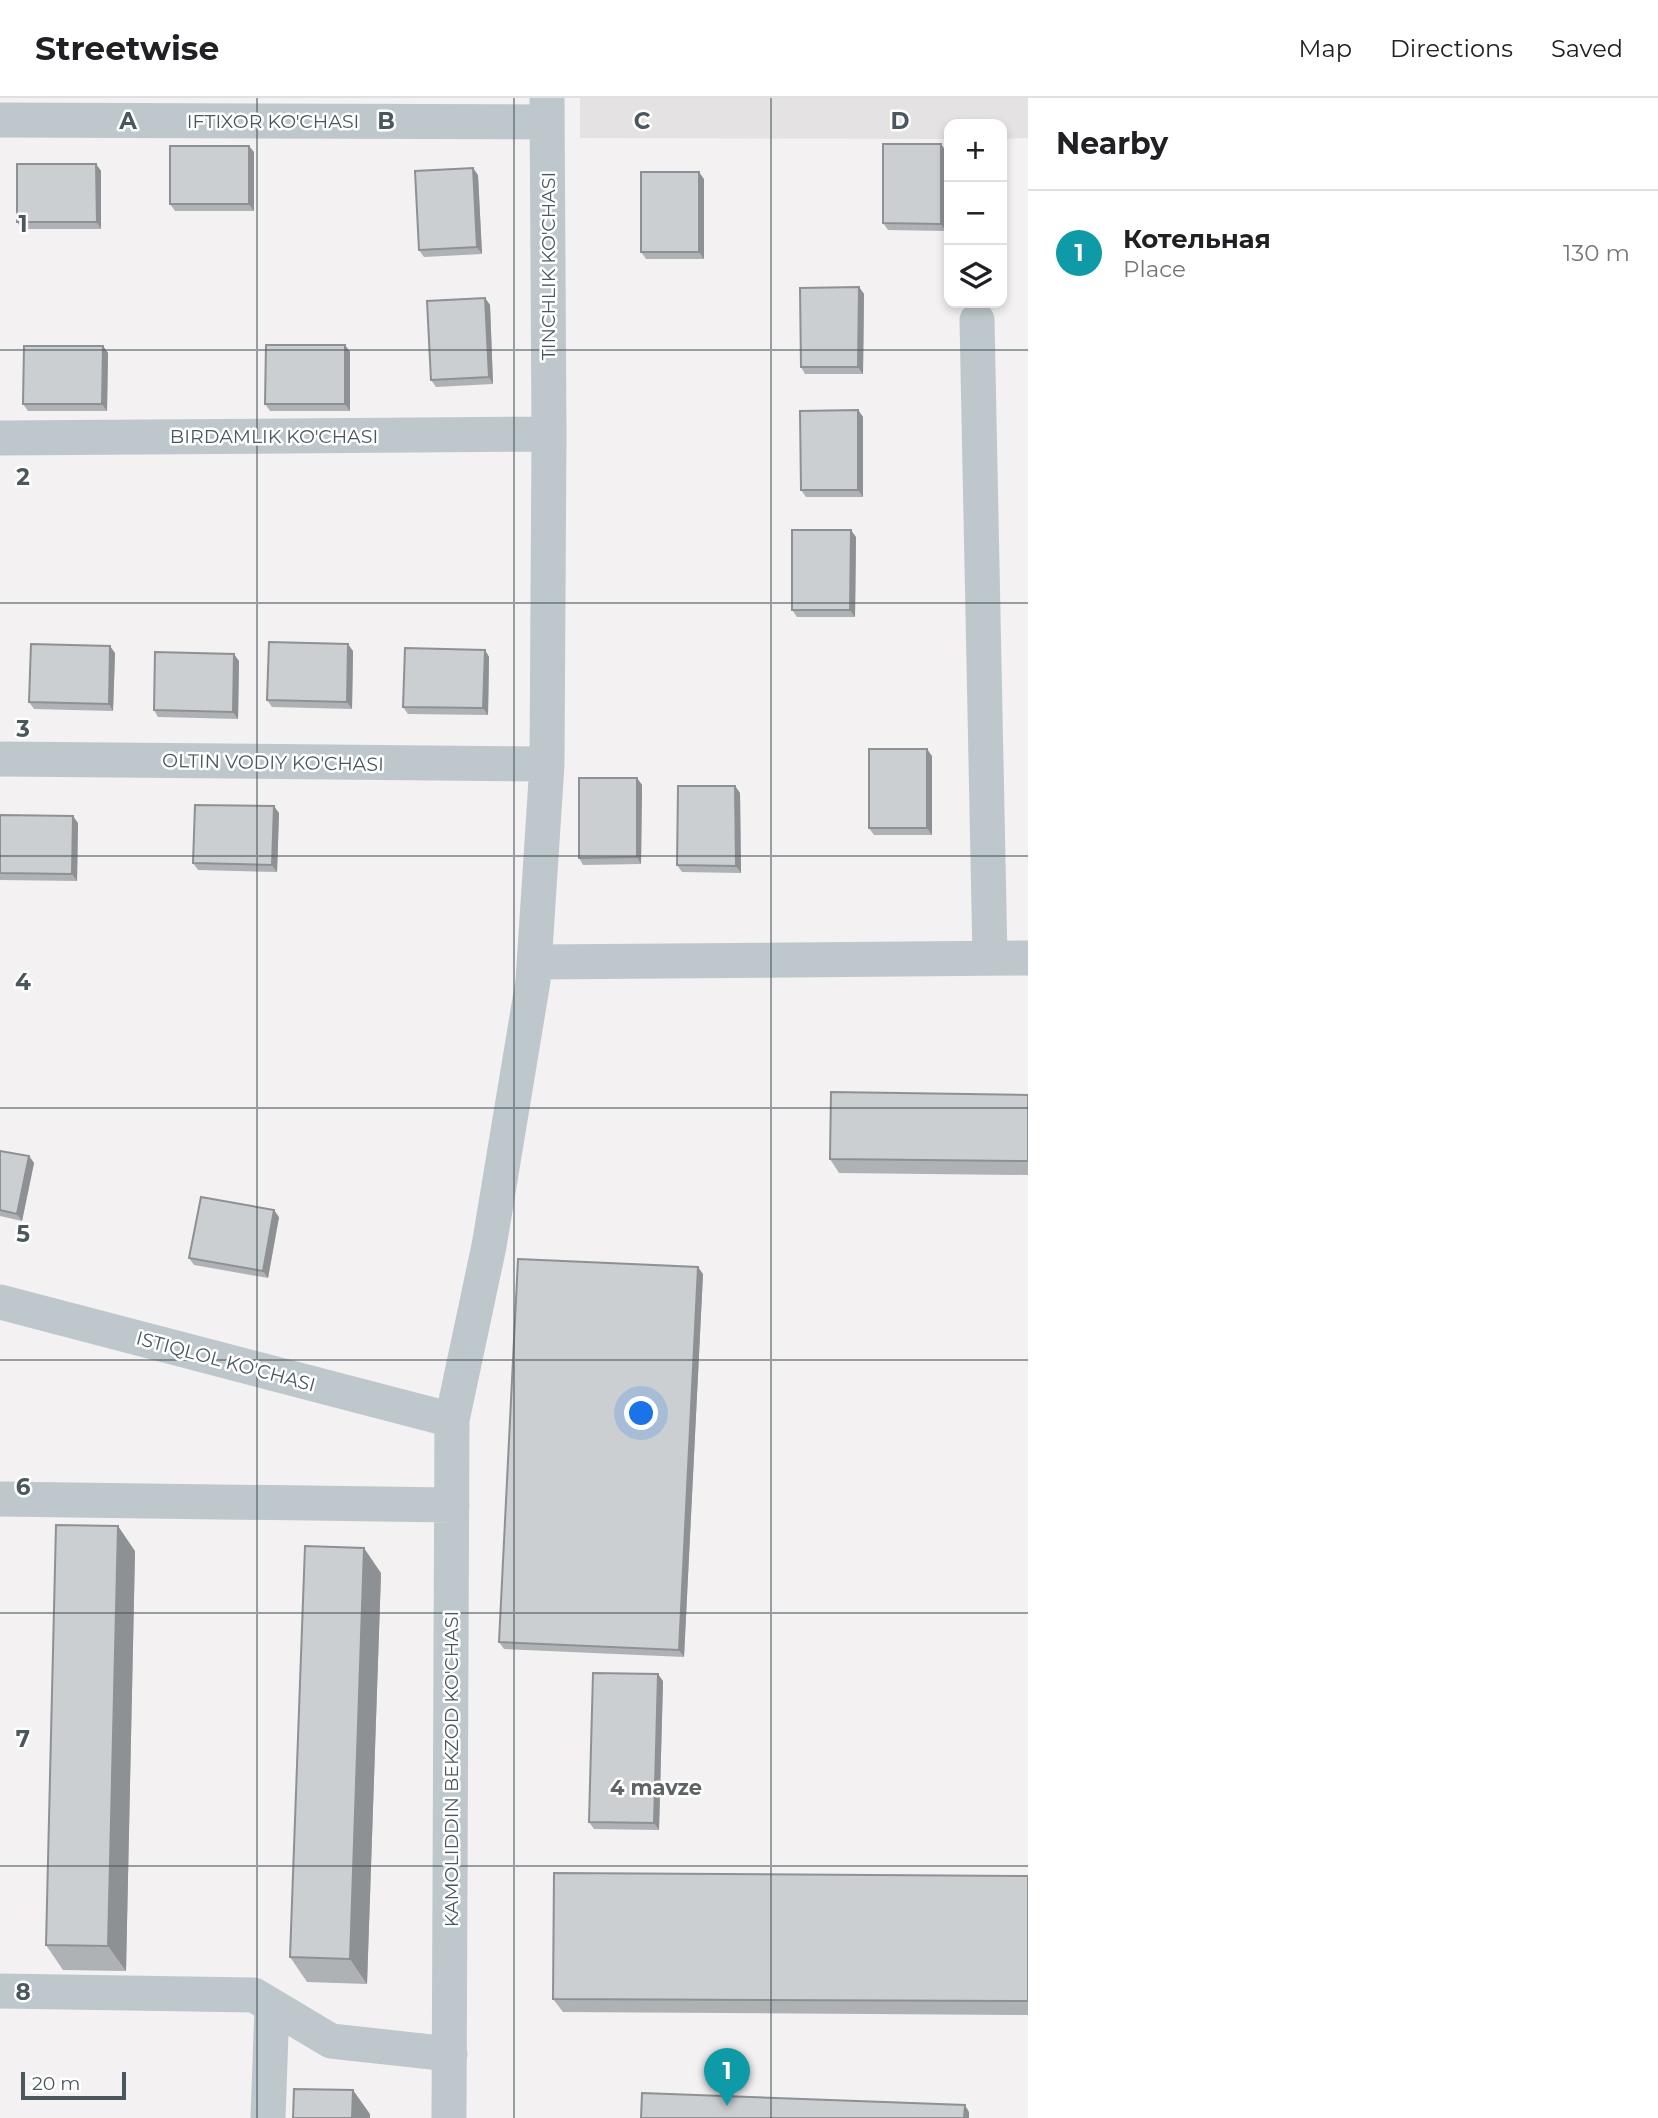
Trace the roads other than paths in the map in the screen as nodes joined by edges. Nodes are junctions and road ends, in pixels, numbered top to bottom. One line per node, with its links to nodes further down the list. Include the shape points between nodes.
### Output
1 (547, 110): 2 (street, IFTIXOR KO'CHASI); 4 (street, TINCHLIK KO'CHASI)
2 (0, 120)
3 (977, 320): 8 (street)
4 (549, 434): 5 (street, BIRDAMLIK KO'CHASI); 7 (street, TINCHLIK KO'CHASI)
5 (0, 438)
6 (0, 759): 7 (street, OLTIN VODIY KO'CHASI)
7 (547, 764): 10 (street, TINCHLIK KO'CHASI)
8 (990, 958): 9 (street); 10 (street)
9 (1028, 958)
10 (535, 962): 12 (street, KAMOLIDDIN BEKZOD KO'CHASI, via 489,1246)
11 (0, 1302): 12 (street, ISTIQLOL KO'CHASI)
12 (452, 1420): 14 (street, KAMOLIDDIN BEKZOD KO'CHASI)
13 (0, 1499): 14 (street)
14 (452, 1504): 17 (street, KAMOLIDDIN BEKZOD KO'CHASI)
15 (0, 1991): 16 (street, via 254,1995)
16 (272, 2006): 17 (street, via 331,2041); 18 (street)
17 (450, 2054): 19 (street, KAMOLIDDIN BEKZOD KO'CHASI)
18 (268, 2118)
19 (449, 2118)

